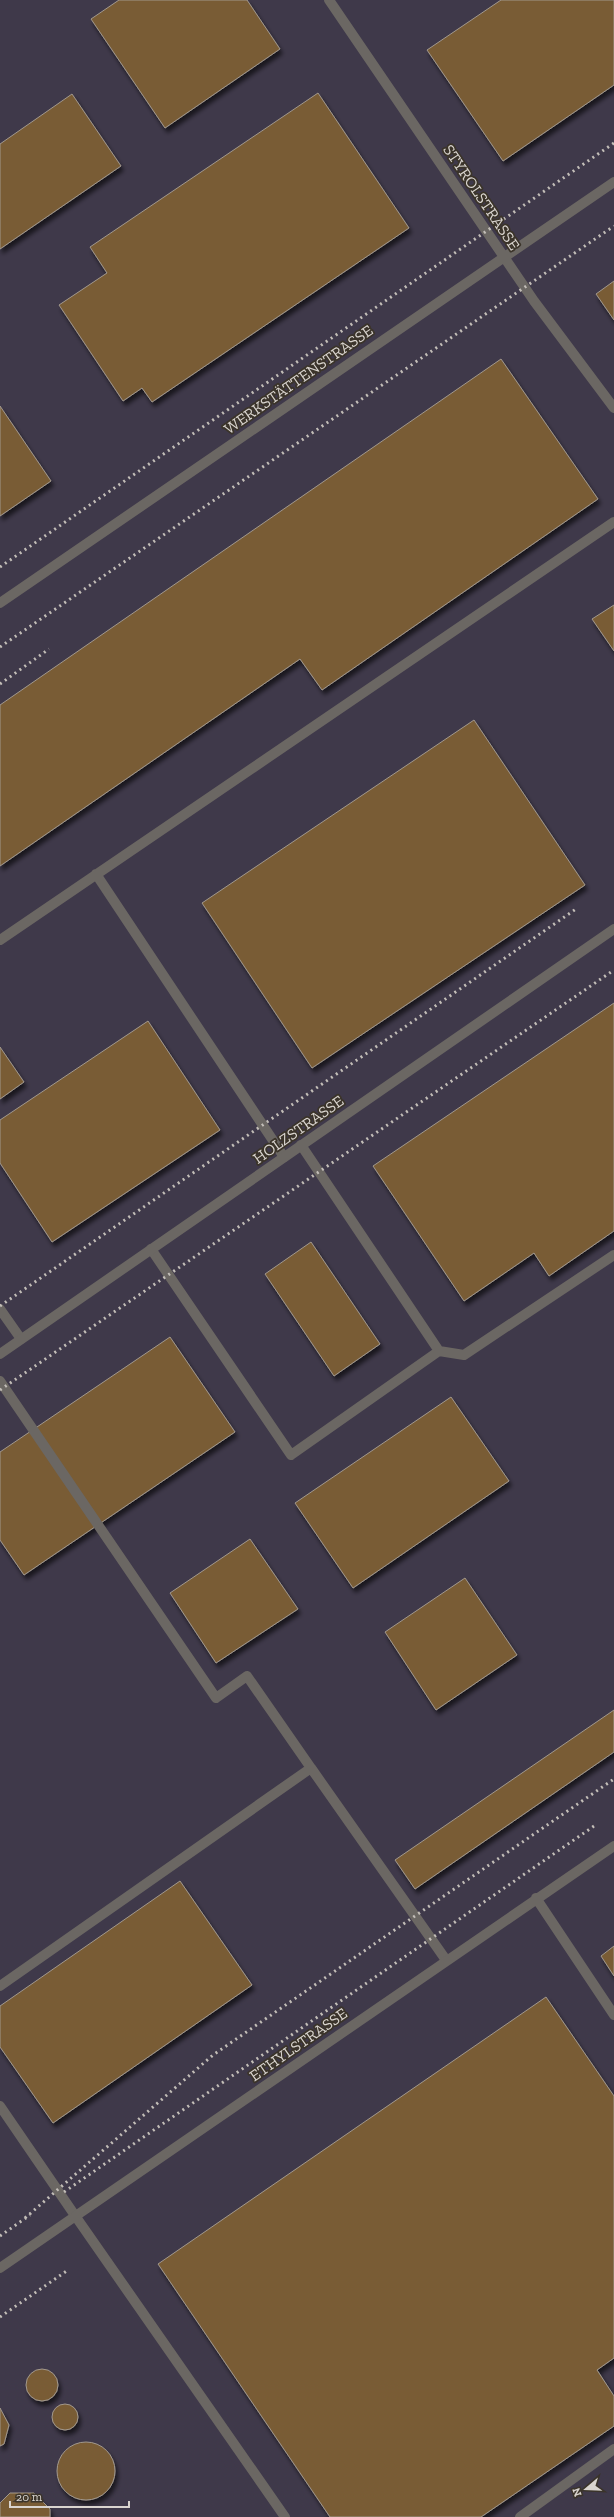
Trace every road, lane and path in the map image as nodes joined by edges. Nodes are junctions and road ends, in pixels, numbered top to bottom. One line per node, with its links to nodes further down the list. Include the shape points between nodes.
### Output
1 (329, 0): 3 (street, STYROLSTRASSE)
2 (614, 182): 3 (street, WERKSTÄTTENSTRASSE)
3 (504, 256): 4 (street, STYROLSTRASSE); 6 (street, WERKSTÄTTENSTRASSE)
4 (614, 408)
5 (614, 522): 7 (street)
6 (0, 603)
7 (96, 874): 9 (street); 11 (street)
8 (614, 929): 10 (street, HOLZSTRASSE)
9 (0, 940)
10 (301, 1145): 11 (street, HOLZSTRASSE); 16 (street)
11 (284, 1157): 12 (street, HOLZSTRASSE)
12 (151, 1249): 15 (street, HOLZSTRASSE); 16 (street, via 291,1455)
13 (614, 1254): 16 (street, via 464,1355)
14 (0, 1309): 15 (street)
15 (21, 1339): 17 (street, HOLZSTRASSE)
16 (439, 1351)
17 (0, 1354)
18 (0, 1381): 19 (street, via 216,1698 247,1676)
19 (311, 1768): 22 (street); 23 (street)
20 (614, 1846): 21 (street, ETHYLSTRASSE)
21 (536, 1898): 22 (street, ETHYLSTRASSE); 24 (street)
22 (446, 1960): 26 (street, ETHYLSTRASSE)
23 (0, 1986)
24 (614, 2015)
25 (0, 2106): 26 (street)
26 (76, 2217): 27 (street, ETHYLSTRASSE); 29 (street)
27 (0, 2268)
28 (614, 2449): 30 (street)
29 (286, 2517)
30 (520, 2517)

